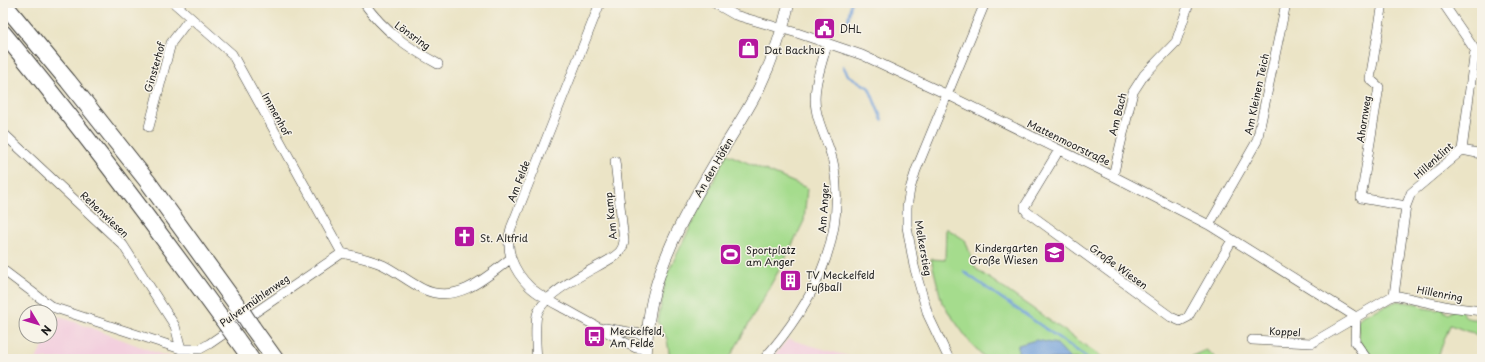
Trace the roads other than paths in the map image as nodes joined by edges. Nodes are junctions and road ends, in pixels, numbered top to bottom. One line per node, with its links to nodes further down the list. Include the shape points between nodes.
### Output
1 (174, 3): 12 (street, Immenhof)
2 (364, 3): 16 (street, Lönsring, via 388,31)
3 (600, 3): 29 (street, Am Felde, via 511,228 508,244)
4 (714, 3): 13 (street, Mattenmoorstraße, via 735,15)
5 (789, 3): 13 (street, An den Höfen)
6 (985, 3): 17 (street, Melkerstieg)
7 (1189, 3): 24 (street, Am Bach, via 1176,42 1144,75 1134,92)
8 (1286, 3): 26 (street, Am Kleinen Teich, via 1257,141)
9 (1383, 3): 25 (street, Ahornweg, via 1370,79 1379,87 1361,198)
10 (1443, 3): 21 (street, Hillenklint, via 1475,50)
11 (3, 4): 41 (highway, bridge, via 143,176)
12 (190, 18): 18 (street, Ginsterhof, via 171,43); 28 (street, Immenhof, via 232,54)
13 (783, 29): 15 (street, Mattenmoorstraße); 36 (street, An den Höfen, via 759,88 690,207 670,248 654,293)
14 (3, 33): 40 (highway, bridge, via 130,192)
15 (827, 44): 17 (street, Mattenmoorstraße, via 862,55); 43 (street, Am Anger, via 815,90 815,108 834,164 837,188 833,237 811,295 787,333)
16 (438, 64)
17 (948, 95): 20 (street, Mattenmoorstraße); 44 (street, Melkerstieg, via 910,188 907,227 914,266 928,315)
18 (149, 127)
19 (3, 133): 38 (street, Rehenwiesen, via 123,246 175,326)
20 (1059, 150): 24 (street, Mattenmoorstraße); 27 (street, Große Wiesen, via 1025,206 1027,212 1171,317 1180,321 1188,318)
21 (1462, 150): 22 (street); 25 (street, Hillenklint, via 1411,194)
22 (1482, 154)
23 (615, 161): 32 (street, Am Kamp, via 624,247 612,258)
24 (1113, 176): 26 (street, Mattenmoorstraße)
25 (1406, 206): 31 (street, Hillenklint)
26 (1209, 225): 27 (street, Mattenmoorstraße)
27 (1232, 240): 34 (street, Mattenmoorstraße)
28 (342, 253): 29 (street, via 384,266 422,288 444,294 478,284); 38 (street, Pulvermühlenweg, via 209,344 200,349)
29 (511, 258): 32 (street, Am Felde, via 530,287)
30 (3, 270): 38 (street, Pulvermühlenweg, via 52,307)
31 (1394, 295): 33 (street, Hillenring); 34 (street)
32 (547, 299): 35 (street, Am Felde); 42 (street, via 537,315)
33 (1482, 311)
34 (1356, 317): 37 (street, Koppel, via 1312,343); 45 (street, via 1355,342)
35 (599, 328): 36 (street); 39 (street, Am Felde)
36 (647, 335): 39 (street, An den Höfen)
37 (1252, 340)
38 (181, 349)
39 (646, 354)
40 (251, 359)
41 (275, 359)
42 (537, 359)
43 (764, 359)
44 (950, 359)
45 (1367, 359)

